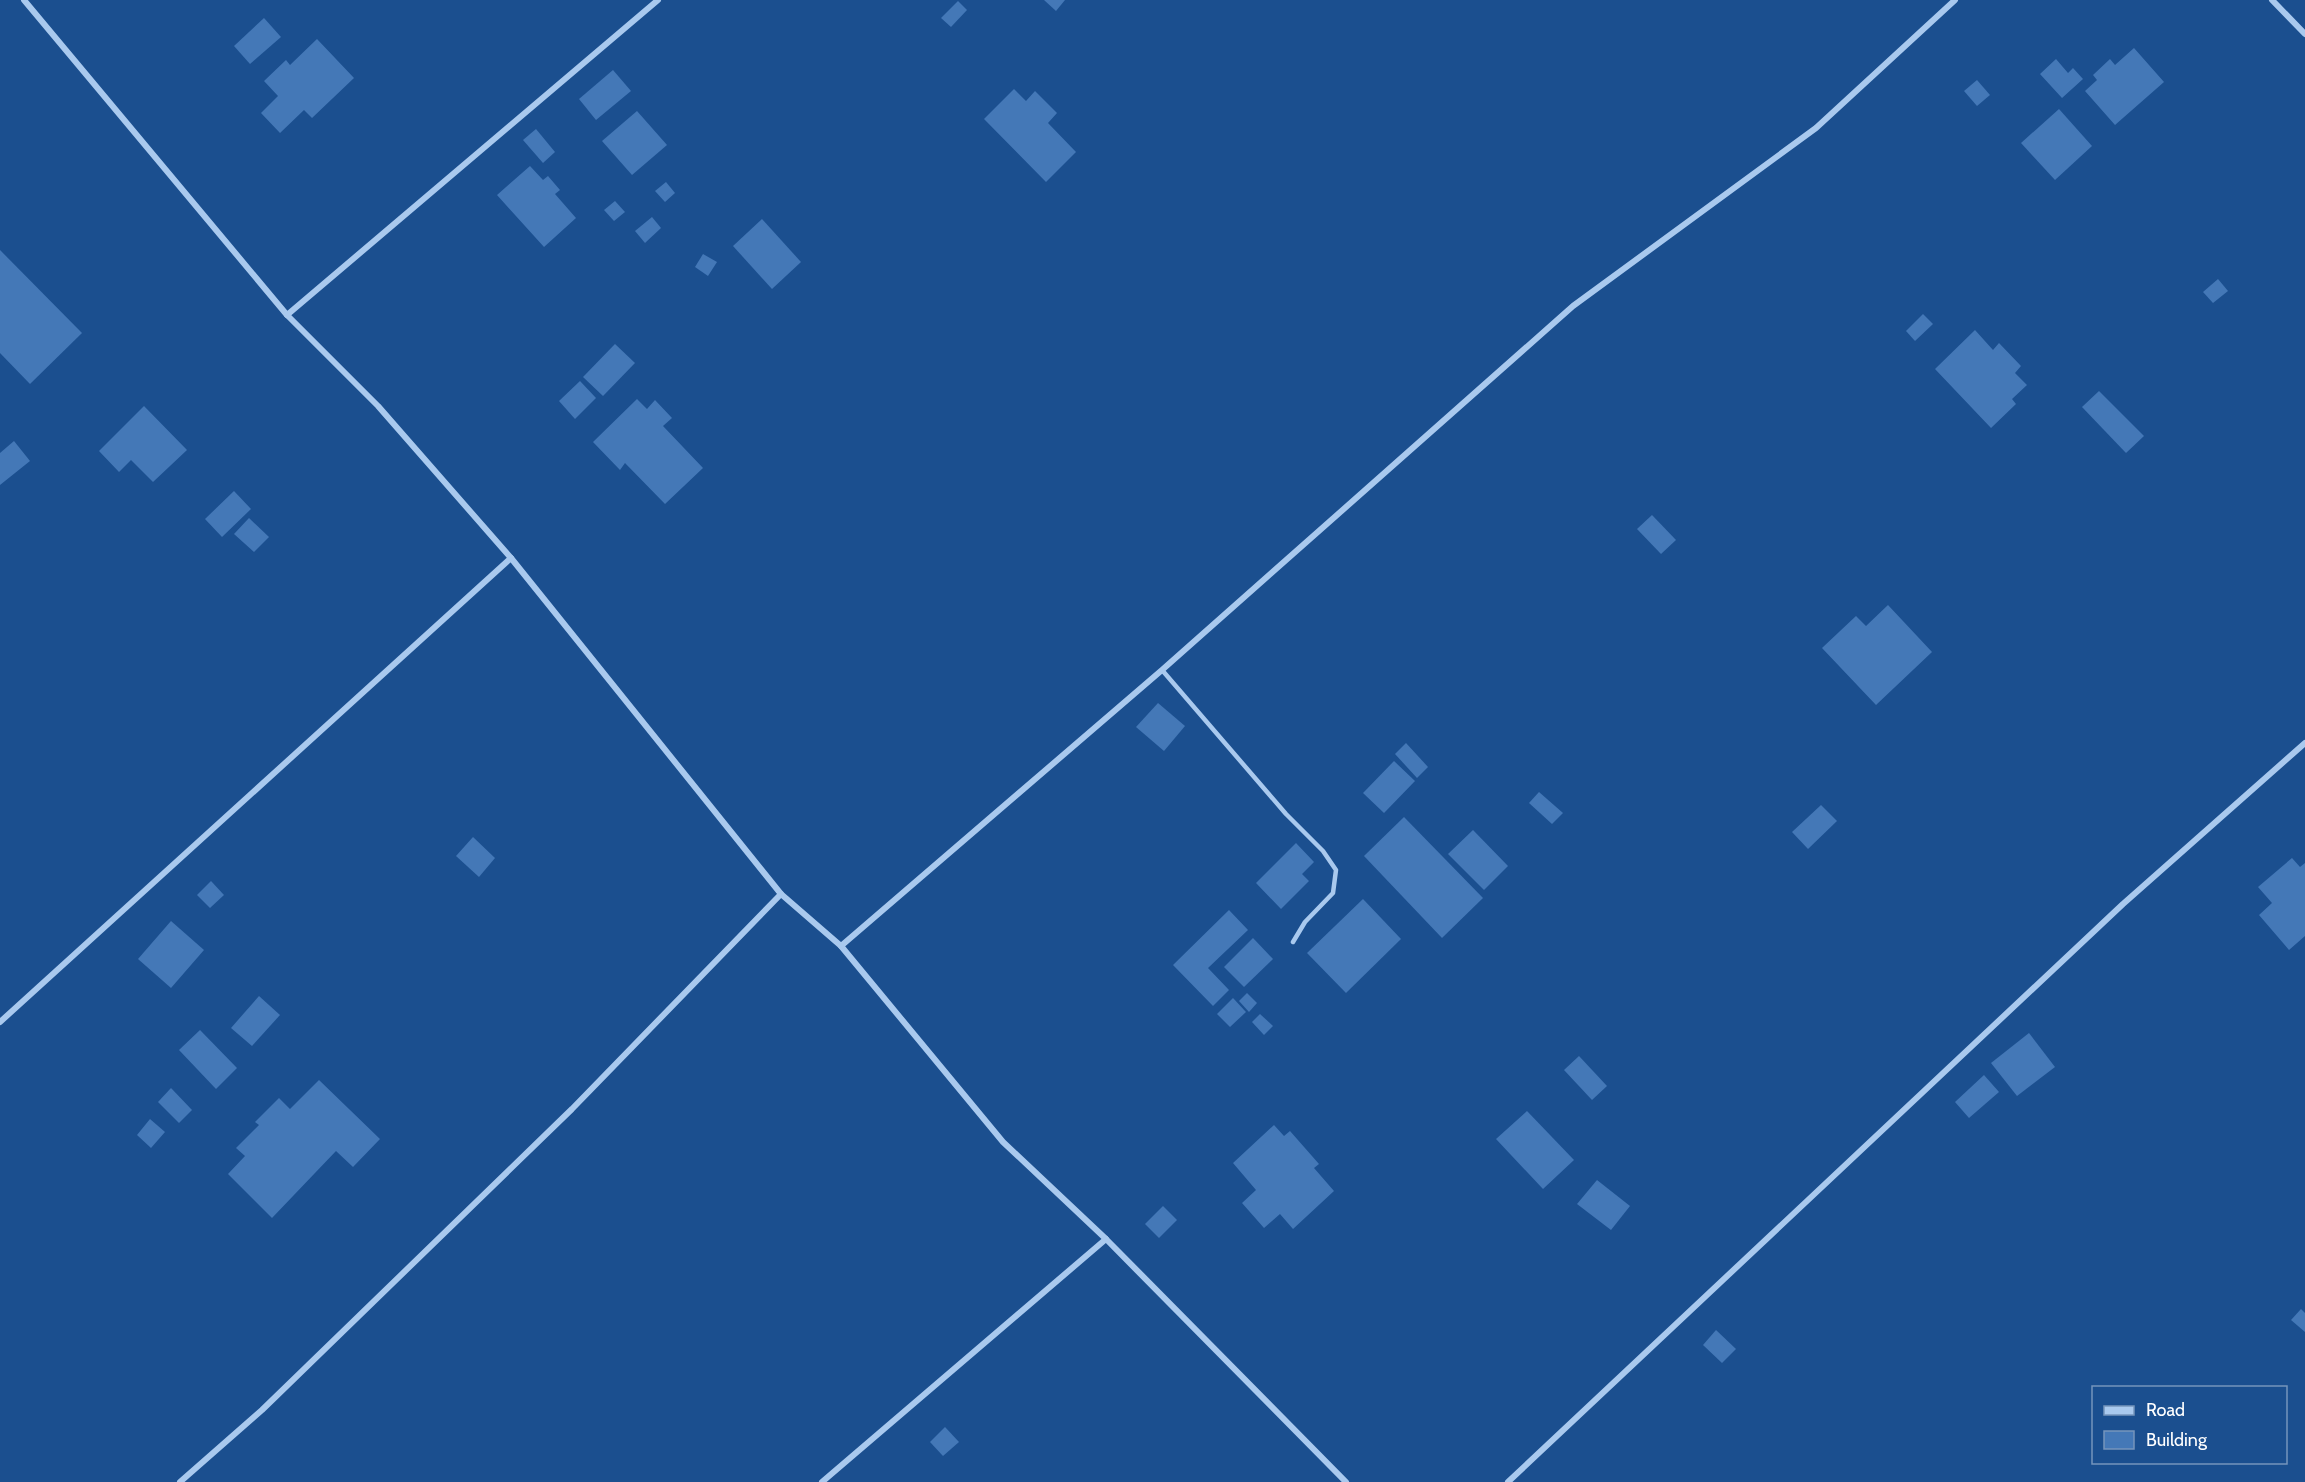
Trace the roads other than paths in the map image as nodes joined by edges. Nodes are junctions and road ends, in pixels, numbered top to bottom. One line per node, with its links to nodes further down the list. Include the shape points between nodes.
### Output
1 (24, 0): 6 (street)
2 (658, 0): 6 (street)
3 (1955, 0): 8 (street, via 1816,128 1573,306)
4 (2272, 0): 5 (street)
5 (2305, 34)
6 (287, 315): 7 (street, via 378,406)
7 (511, 558): 10 (street); 13 (street)
8 (1162, 670): 11 (lane, via 1286,814 1323,850 1336,870 1333,893 1305,922); 12 (street)
9 (2305, 743): 18 (street, via 2132,897)
10 (781, 894): 12 (street); 15 (street, via 563,1117 262,1410)
11 (1293, 942)
12 (841, 946): 14 (street, via 1004,1142)
13 (0, 1022)
14 (1106, 1239): 16 (street); 17 (street)
15 (180, 1482)
16 (822, 1482)
17 (1346, 1482)
18 (1508, 1482)

